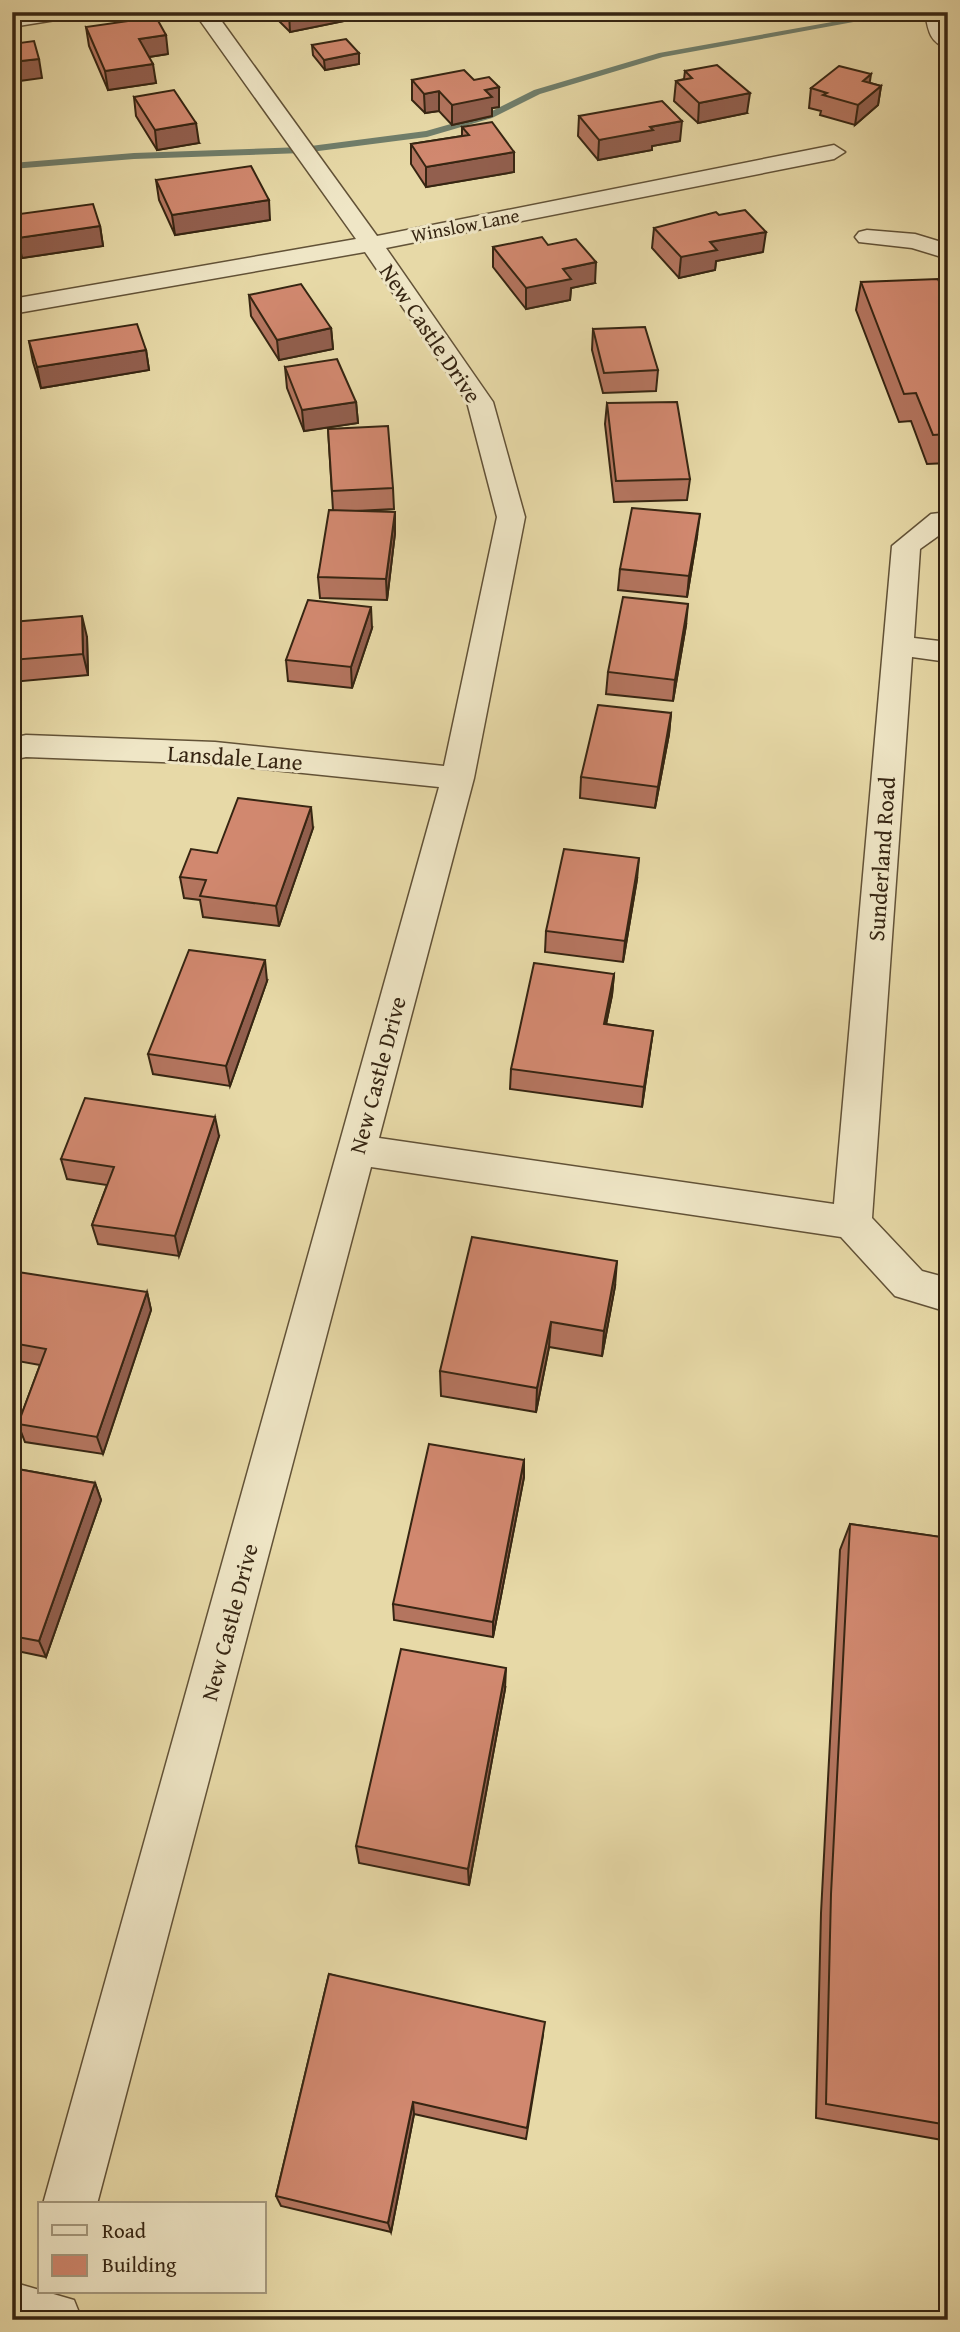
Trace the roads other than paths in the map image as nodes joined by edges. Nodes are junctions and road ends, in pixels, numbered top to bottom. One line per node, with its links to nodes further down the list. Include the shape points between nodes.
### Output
1 (68, 12): 4 (street)
2 (204, 12): 8 (street, New Castle Drive)
3 (936, 12): 5 (street, via 939,35)
4 (12, 21)
5 (948, 42)
6 (834, 152): 8 (street, Winslow Lane)
7 (867, 237): 9 (street, via 915,241)
8 (371, 244): 10 (street, Winslow Lane); 15 (street, New Castle Drive, via 480,402 511,517)
9 (948, 252)
10 (12, 307)
11 (948, 521): 12 (street, Sunderland Road, via 941,520 906,546)
12 (898, 646): 13 (street); 17 (street, Sunderland Road)
13 (948, 652)
14 (12, 749): 15 (street, Lansdale Lane, via 215,752)
15 (458, 778): 16 (street, New Castle Drive)
16 (357, 1150): 17 (street); 19 (street, New Castle Drive)
17 (852, 1223): 18 (street, via 909,1284)
18 (948, 1295)
19 (71, 2202)

